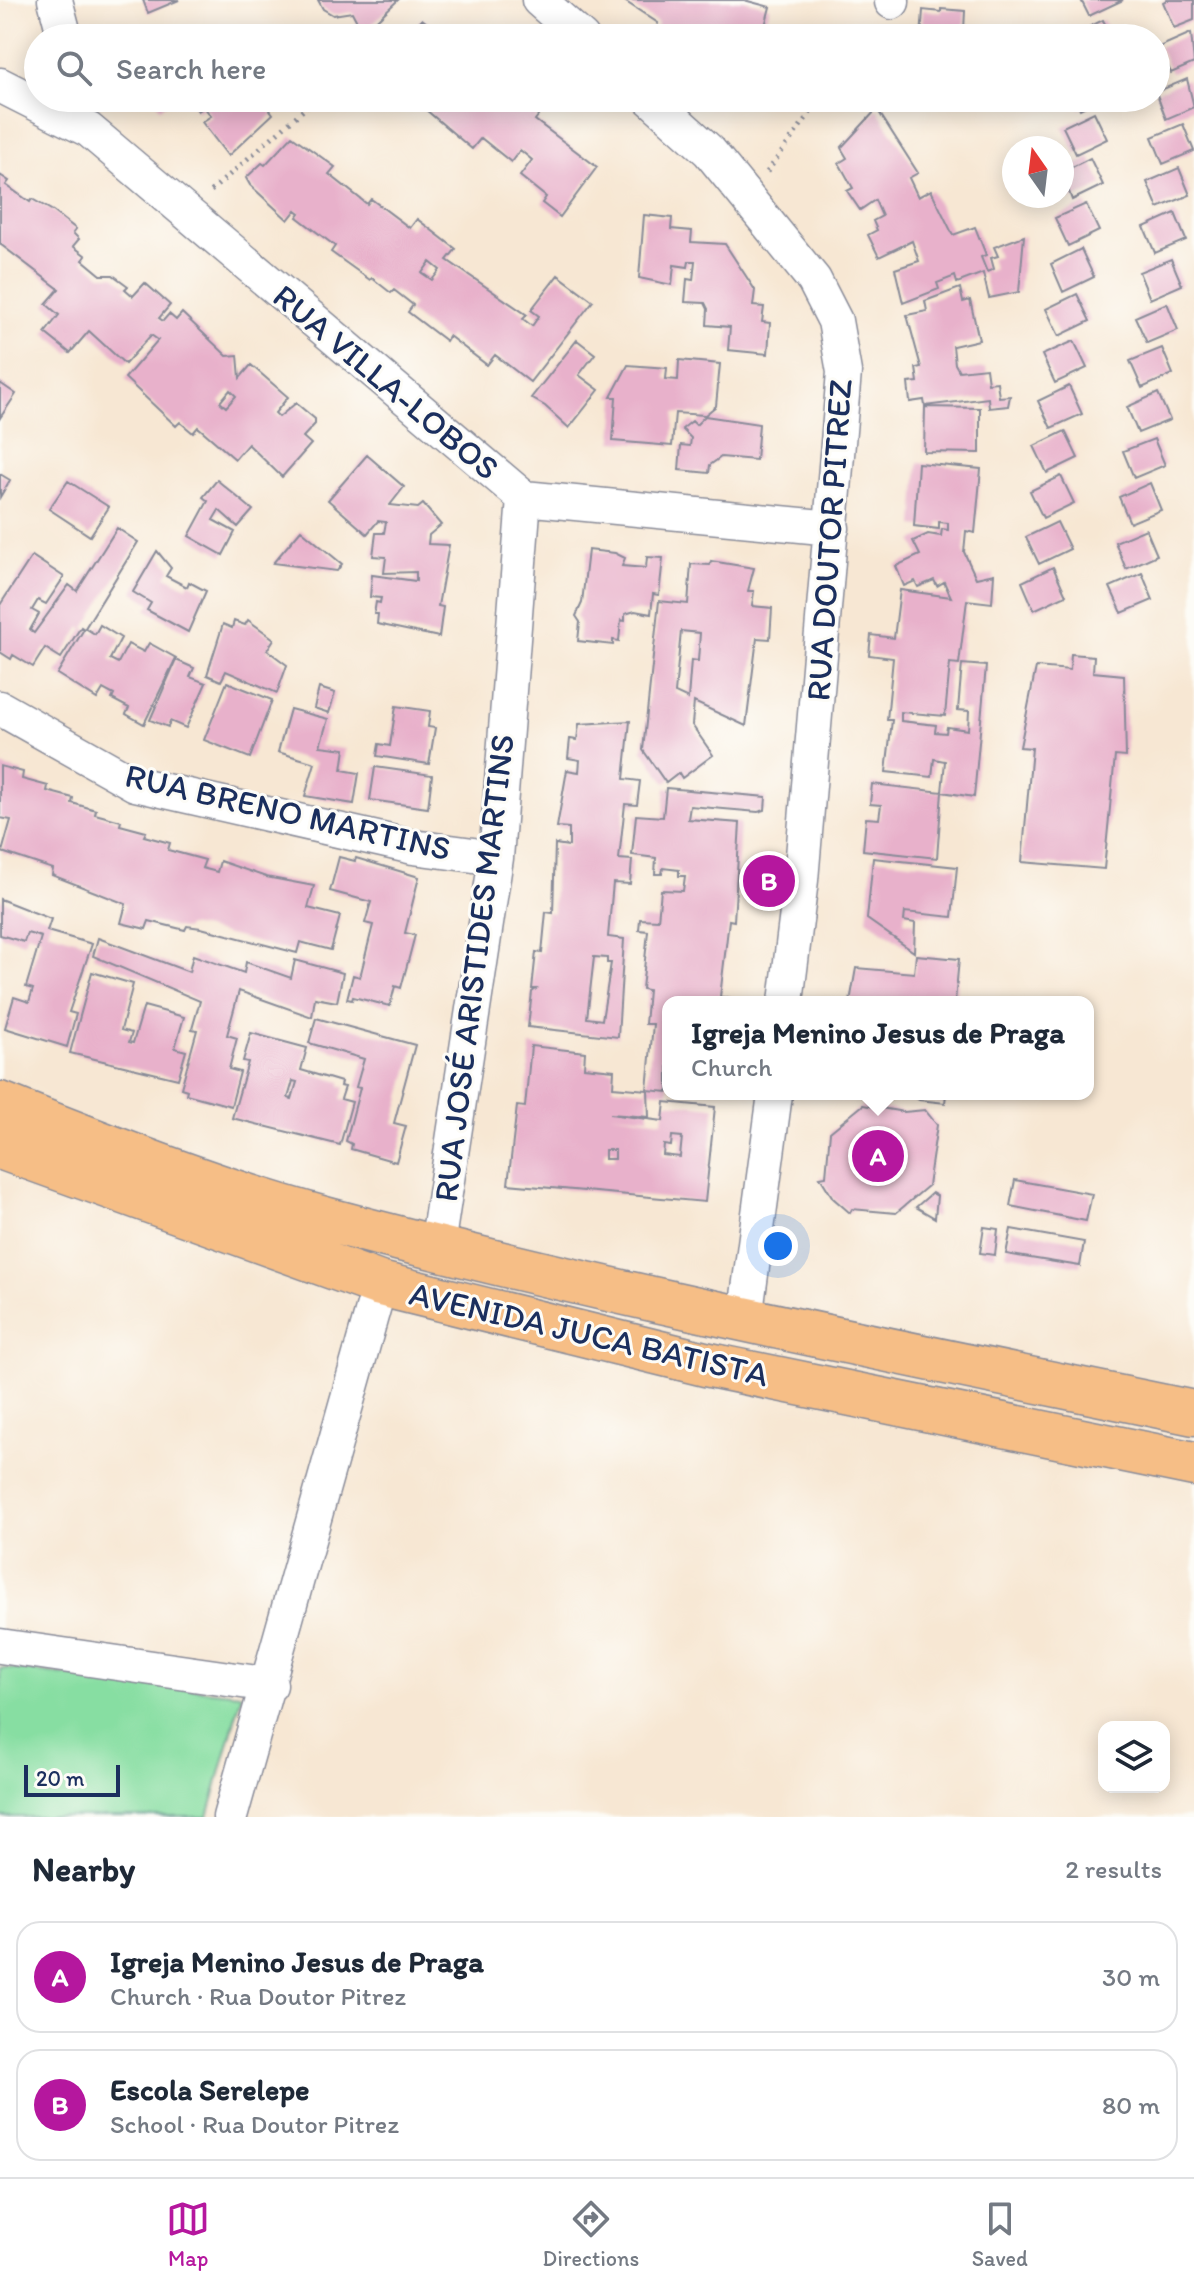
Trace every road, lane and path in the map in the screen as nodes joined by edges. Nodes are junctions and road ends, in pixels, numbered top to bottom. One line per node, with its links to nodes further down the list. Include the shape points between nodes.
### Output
1 (55, 0): 3 (street)
2 (539, 0): 4 (street)
3 (61, 24)
4 (566, 24)
5 (0, 85): 6 (street, RUA VILLA-LOBOS)
6 (24, 93)
7 (301, 112): 12 (path)
8 (666, 112): 11 (street, RUA DOUTOR PITREZ, via 709,151)
9 (811, 112): 11 (path)
10 (85, 114): 12 (street, RUA VILLA-LOBOS)
11 (748, 198): 14 (street, RUA DOUTOR PITREZ, via 814,280 835,321 844,372)
12 (186, 213): 13 (street, RUA VILLA-LOBOS)
13 (524, 498): 14 (street, RUA VILLA-LOBOS); 16 (street, RUA JOSÉ ARISTIDES MARTINS)
14 (832, 528): 17 (street, RUA DOUTOR PITREZ)
15 (0, 708): 16 (street, RUA BRENO MARTINS, via 135,784 413,847)
16 (496, 858): 21 (street, RUA JOSÉ ARISTIDES MARTINS)
17 (787, 996)
18 (774, 1100): 23 (street)
19 (0, 1104): 21 (main road, AVENIDA JUCA BATISTA, via 120,1151 325,1219)
20 (0, 1147): 22 (main road, AVENIDA JUCA BATISTA)
21 (437, 1246): 23 (main road, AVENIDA JUCA BATISTA)
22 (380, 1284): 25 (main road, AVENIDA JUCA BATISTA, via 705,1364); 27 (street)
23 (745, 1319): 24 (main road, AVENIDA JUCA BATISTA)
24 (1194, 1413)
25 (1194, 1464)
26 (0, 1646): 27 (street)
27 (270, 1685): 28 (street)
28 (230, 1817)

